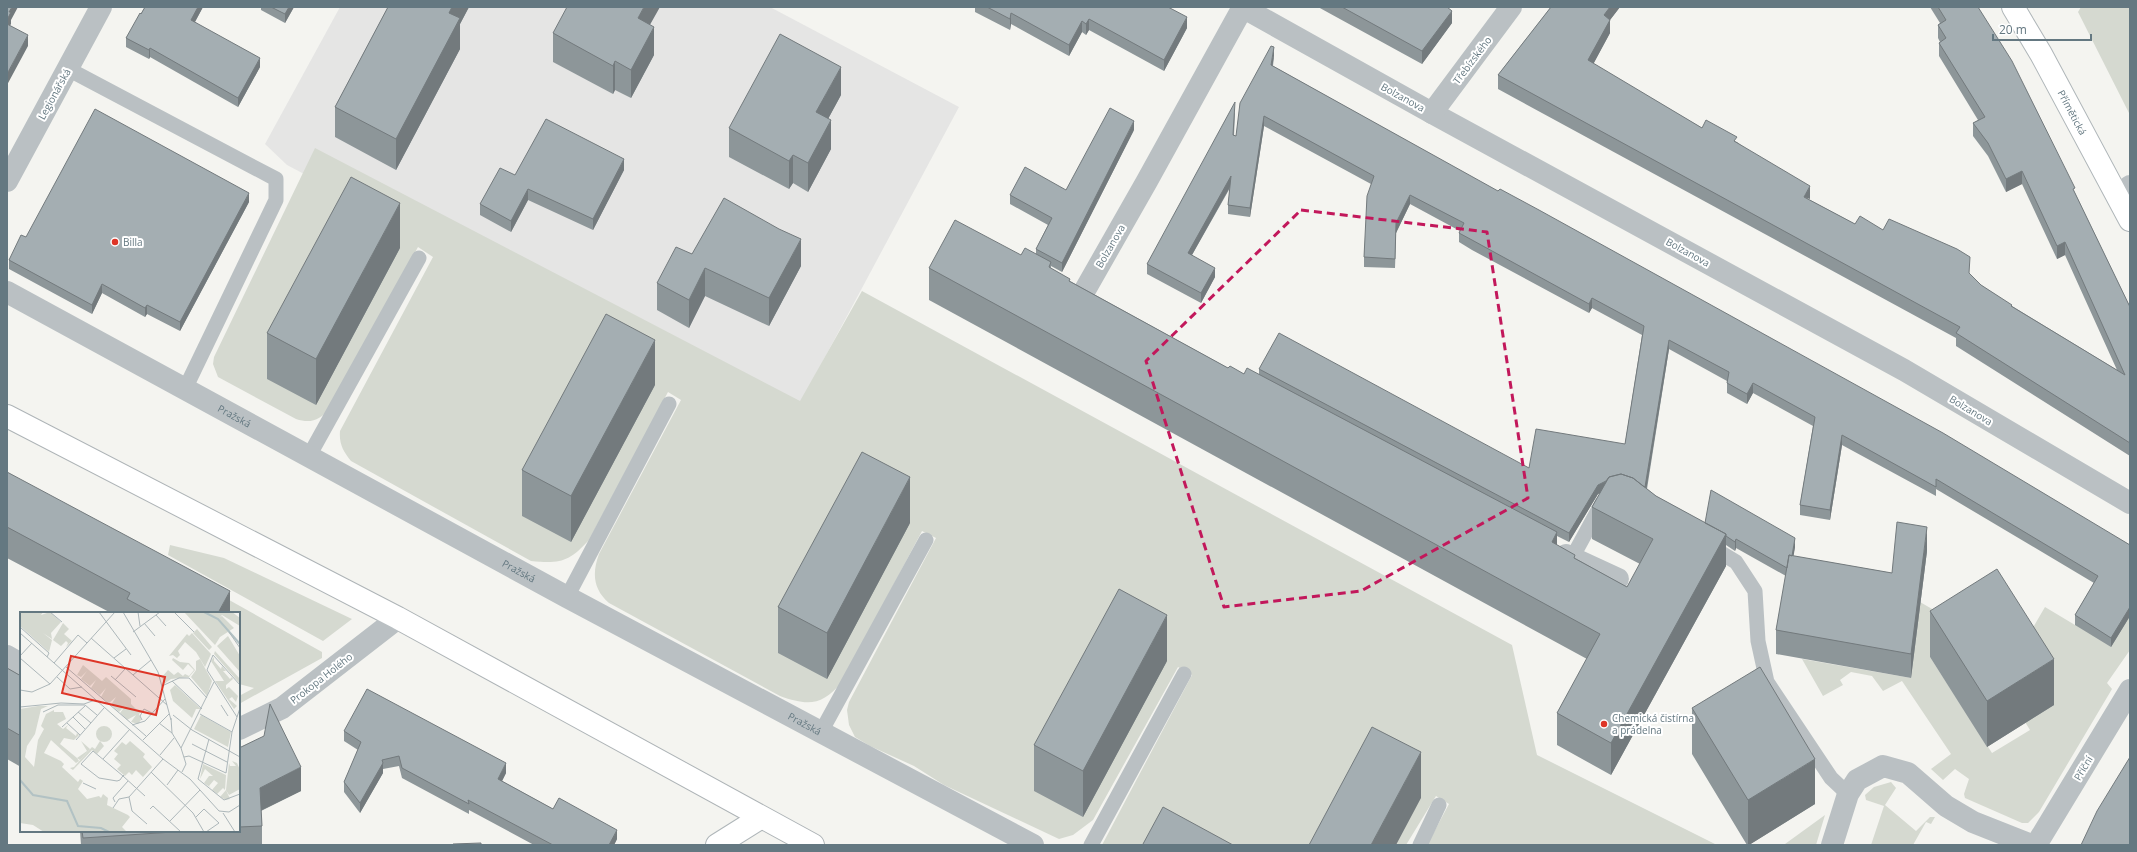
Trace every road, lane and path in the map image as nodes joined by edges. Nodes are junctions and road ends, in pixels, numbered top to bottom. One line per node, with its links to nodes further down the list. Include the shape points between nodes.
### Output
1 (101, 7): 5 (street, Legionářská)
2 (1242, 7): 6 (street, Bolzanova); 12 (street, Bolzanova, via 1147,181 1072,292)
3 (1511, 7): 6 (street, Třebízského)
4 (2013, 7): 8 (main road, Přímětická)
5 (68, 69): 7 (street, Legionářská); 13 (lane, via 276,178 276,200)
6 (1432, 113): 18 (street, Bolzanova, via 1904,370)
7 (7, 181)
8 (2124, 190): 9 (main road, Přímětická)
9 (2130, 220)
10 (419, 258): 16 (lane)
11 (7, 292): 13 (street, Pražská)
12 (1102, 308)
13 (185, 389): 16 (street, Pražská)
14 (669, 404): 24 (lane)
15 (7, 416): 25 (main road)
16 (309, 456): 24 (street, Pražská)
17 (1615, 496): 22 (lane, via 1602,502)
18 (2130, 503)
19 (1696, 538): 32 (lane, via 1736,562 1755,591 1758,641 1767,682 1831,778)
20 (926, 540): 31 (lane)
21 (1545, 544): 22 (street)
22 (1572, 558): 23 (street)
23 (1618, 580)
24 (566, 597): 31 (street, Pražská)
25 (398, 618): 30 (street, Prokopa Holého, via 282,708); 34 (main road)
26 (7, 656): 27 (street)
27 (20, 663)
28 (1184, 674): 38 (lane)
29 (2130, 690): 42 (street, Příční)
30 (240, 729)
31 (821, 732): 37 (street, Pražská)
32 (1848, 794): 40 (street); 41 (street, via 1857,780 1883,766 1908,773 1946,806 1973,822)
33 (1439, 805): 39 (lane)
34 (760, 818): 35 (main road); 36 (main road)
35 (720, 843)
36 (813, 845)
37 (1033, 845)
38 (1091, 845)
39 (1420, 845)
40 (1832, 845)
41 (2031, 845)
42 (2036, 845)

